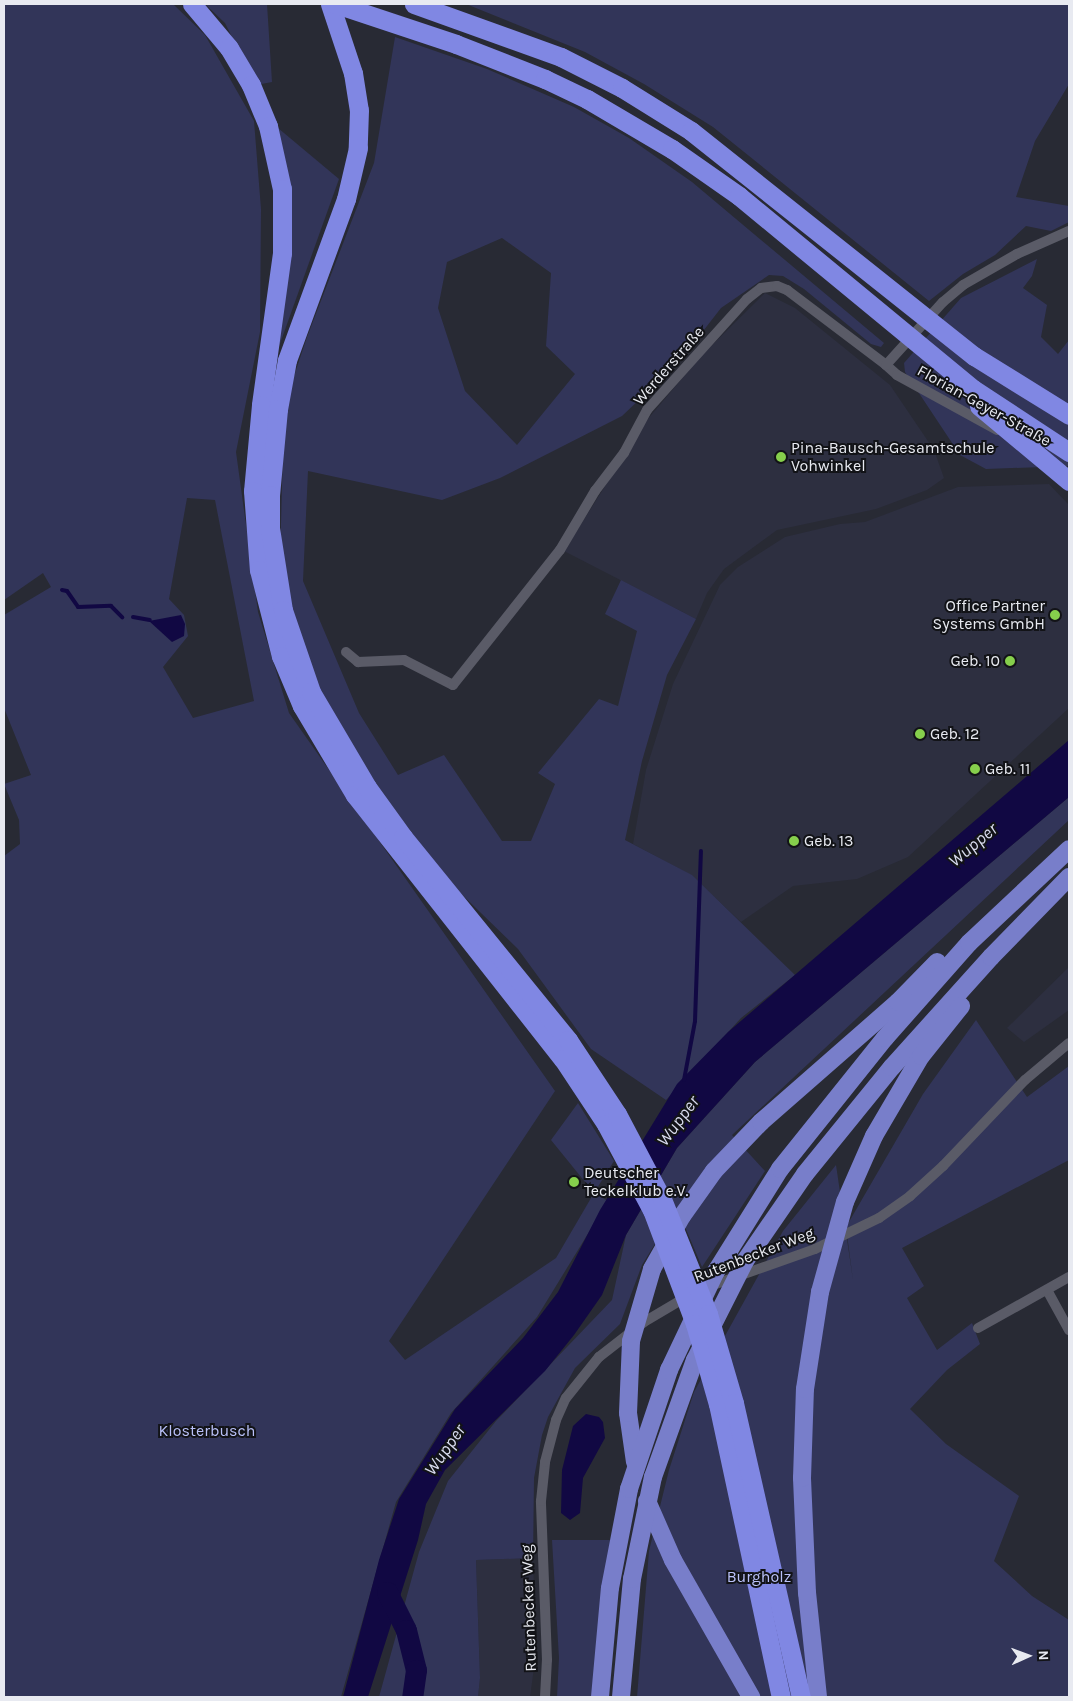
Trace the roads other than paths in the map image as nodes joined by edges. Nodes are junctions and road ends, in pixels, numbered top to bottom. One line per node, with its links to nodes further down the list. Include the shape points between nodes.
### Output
1 (192, 4): 8 (highway, via 229,48 263,112 274,147 282,189 282,253)
2 (330, 4): 8 (highway, via 350,58 358,110 355,166 341,215)
3 (336, 4): 6 (highway, via 456,44 536,76 626,121 738,196)
4 (414, 4): 9 (highway, via 561,57 622,88 691,131 974,356)
5 (1069, 231): 7 (street, via 963,285 943,302)
6 (922, 348): 10 (highway, via 1002,409); 12 (highway, via 974,402)
7 (886, 365): 11 (street, Florian-Geyer-Straße, via 897,375); 13 (street, Werderstraße, via 787,290 777,286 761,288 747,299 647,410 624,453 594,491 560,550 453,685 404,660 358,662)
8 (269, 407): 23 (highway, via 274,568 296,654 311,692 367,787 501,968 588,1095 652,1210 695,1324)
9 (1069, 415)
10 (1069, 452)
11 (1069, 470)
12 (1069, 481)
13 (346, 652)
14 (1069, 849): 17 (highway)
15 (1069, 876): 26 (highway, via 892,1067 805,1174 745,1261 729,1290 695,1360 653,1477 632,1579)
16 (1069, 888): 30 (highway, via 1004,957 922,1056 874,1136 836,1227 808,1358 803,1427 803,1536)
17 (969, 943): 25 (highway, via 818,1118 758,1202 698,1304 655,1404 629,1489 610,1588); 27 (highway, via 945,954 898,1002 761,1122 714,1171 682,1216 652,1268 631,1341 629,1421 639,1478 650,1510 688,1588)
18 (1069, 1043): 24 (street, Rutenbecker Weg, via 1024,1080 910,1196 879,1218 815,1249 726,1278 694,1294 619,1340 583,1374 556,1420 542,1480 547,1660)
19 (1069, 1277): 20 (street)
20 (1047, 1290): 21 (street); 22 (street)
21 (978, 1328)
22 (1069, 1330)
23 (743, 1474): 28 (highway); 29 (highway)
24 (544, 1697)
25 (600, 1697)
26 (621, 1697)
27 (751, 1697)
28 (781, 1697)
29 (801, 1697)
30 (818, 1697)

